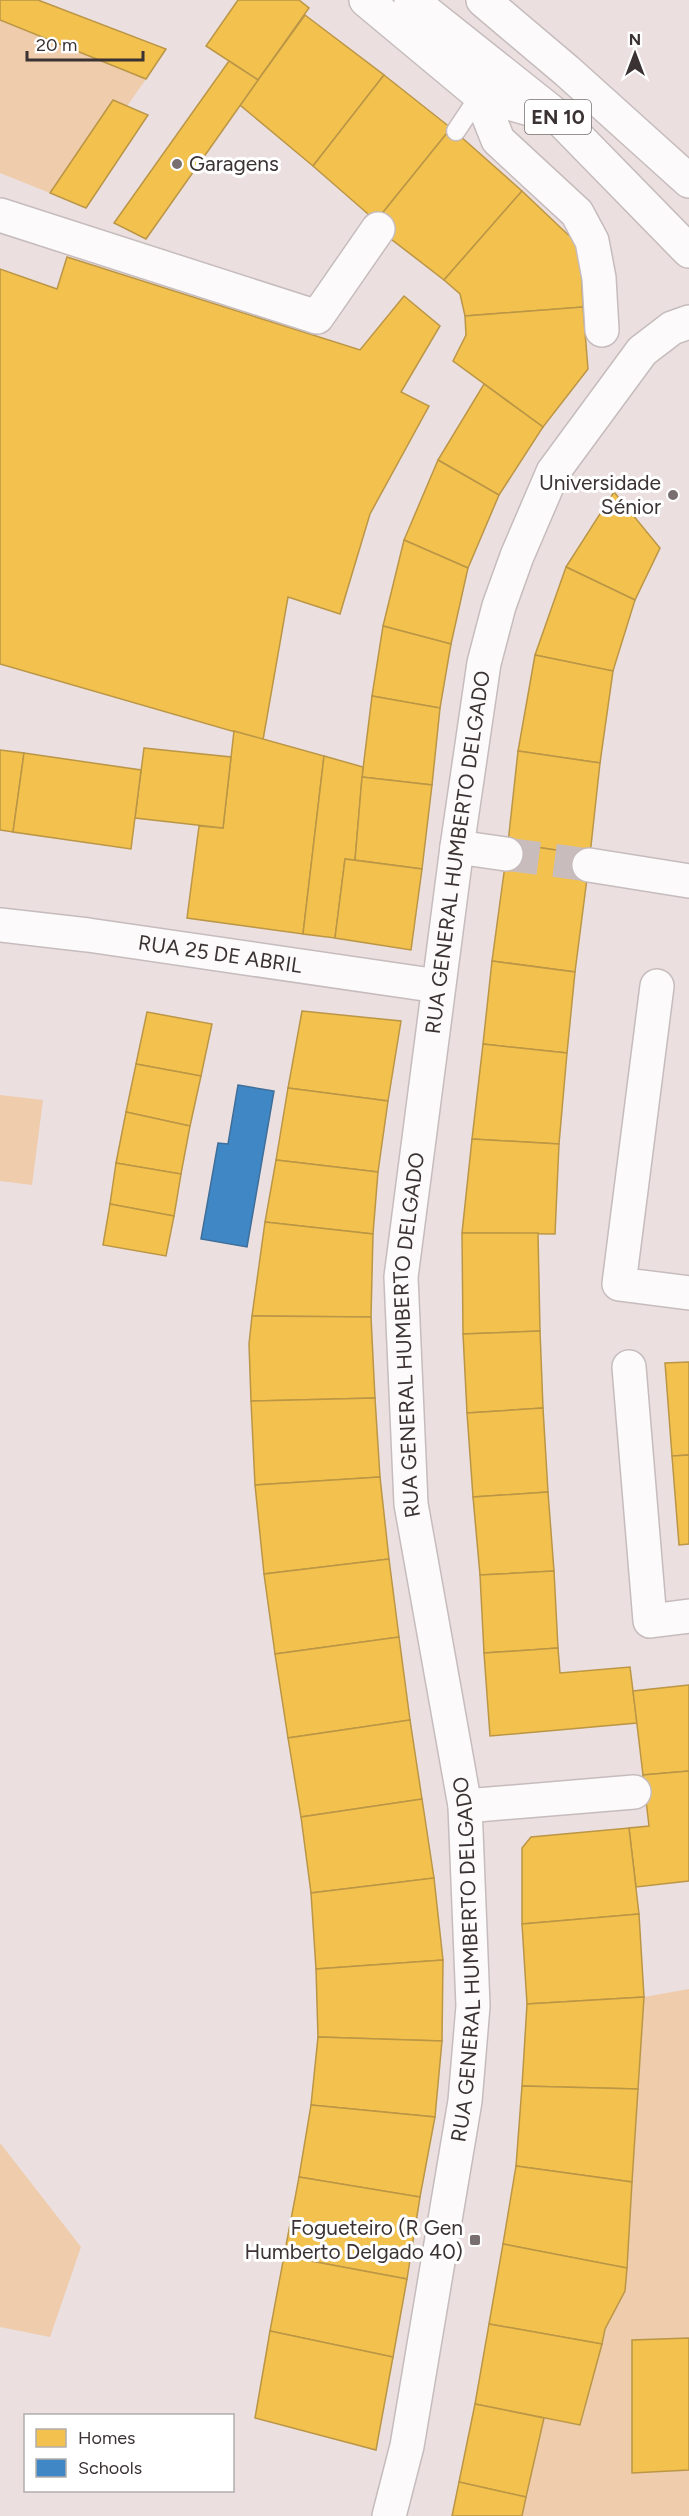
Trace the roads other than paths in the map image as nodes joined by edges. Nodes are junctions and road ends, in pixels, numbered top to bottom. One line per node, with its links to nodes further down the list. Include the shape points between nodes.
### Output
1 (366, 0): 4 (street)
2 (411, 0): 5 (street, EN 10)
3 (483, 0): 7 (street, EN 10)
4 (480, 95): 5 (street); 6 (lane); 12 (street, via 498,140 578,213 592,241)
5 (558, 117): 10 (street, EN 10)
6 (456, 131)
7 (689, 181)
8 (0, 215): 9 (street, via 317,317)
9 (378, 229)
10 (689, 251)
11 (689, 322): 13 (street, RUA GENERAL HUMBERTO DELGADO, via 672,328 642,351 553,472 517,556 484,663)
12 (602, 330)
13 (457, 847): 14 (street); 18 (street, RUA GENERAL HUMBERTO DELGADO)
14 (506, 854)
15 (588, 866): 16 (street)
16 (689, 881)
17 (0, 925): 18 (street, RUA 25 DE ABRIL)
18 (438, 986): 24 (street, RUA GENERAL HUMBERTO DELGADO, via 401,1277 411,1504)
19 (657, 986): 20 (street, via 619,1284)
20 (689, 1293)
21 (629, 1367): 22 (street, via 650,1621)
22 (689, 1616)
23 (634, 1792): 24 (street)
24 (465, 1806): 25 (street, RUA GENERAL HUMBERTO DELGADO, via 473,2006 465,2101 407,2446)
25 (389, 2516)

